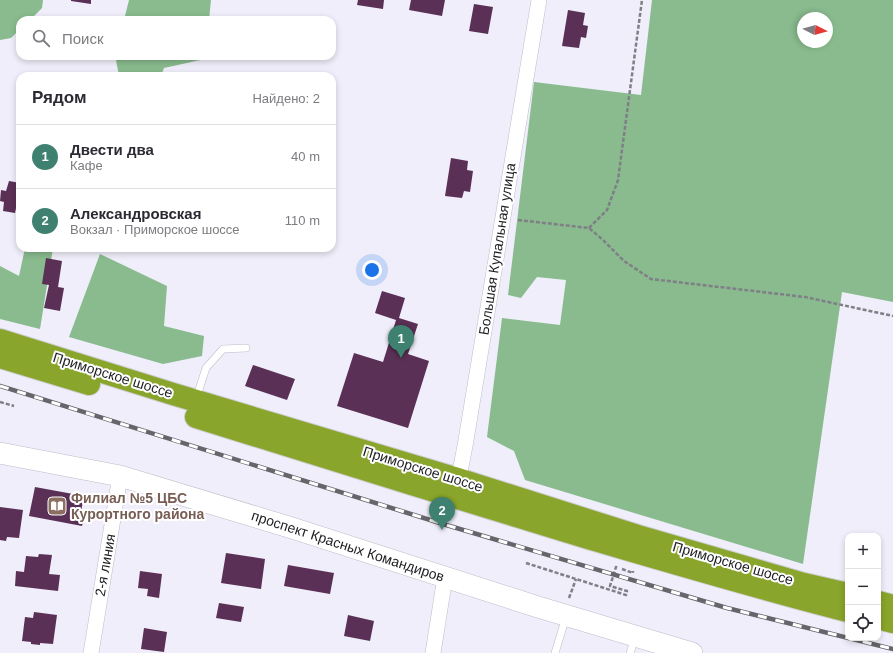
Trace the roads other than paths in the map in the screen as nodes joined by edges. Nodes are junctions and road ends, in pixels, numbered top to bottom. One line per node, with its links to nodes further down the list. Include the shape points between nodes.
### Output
1 (539, 0): 8 (street, Большая Купальная улица)
2 (0, 340): 5 (highway, Приморское шоссе)
3 (246, 348): 5 (lane, via 223,349 206,368)
4 (0, 357): 8 (highway, Приморское шоссе)
5 (196, 401): 8 (highway, Приморское шоссе)
6 (0, 454): 7 (street, проспект Красных Командиров)
7 (120, 476): 9 (street, проспект Красных Командиров); 18 (street, 2-я линия)
8 (457, 489): 10 (highway, Приморское шоссе); 14 (highway, Приморское шоссе, via 633,551)
9 (445, 577): 13 (street, проспект Красных Командиров); 19 (street)
10 (845, 593)
11 (881, 603): 12 (highway)
12 (893, 606)
13 (568, 609): 17 (street, проспект Красных Командиров); 20 (lane)
14 (845, 610)
15 (881, 619): 16 (highway)
16 (893, 622)
17 (633, 644): 21 (street, проспект Красных Командиров)
18 (91, 653)
19 (433, 653)
20 (555, 653)
21 (692, 653)

